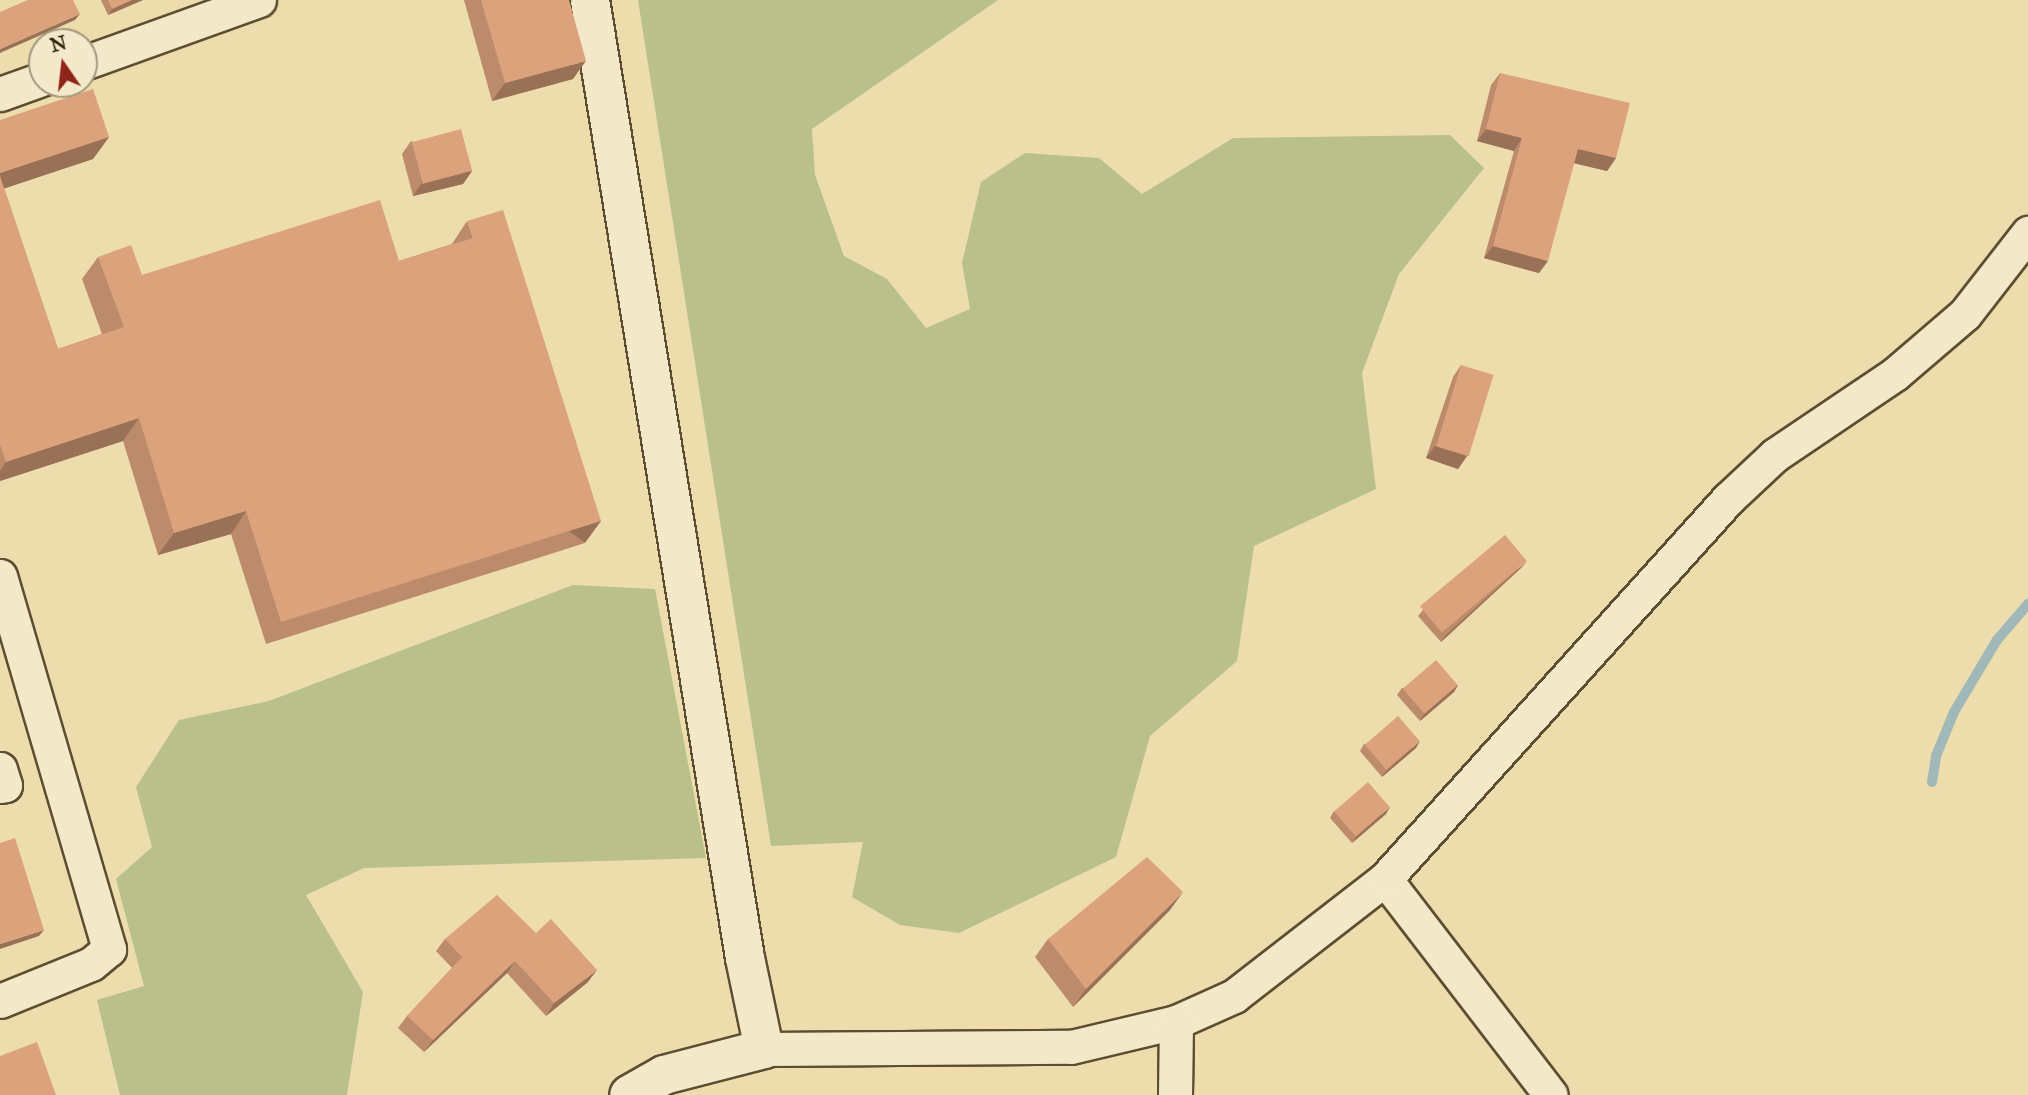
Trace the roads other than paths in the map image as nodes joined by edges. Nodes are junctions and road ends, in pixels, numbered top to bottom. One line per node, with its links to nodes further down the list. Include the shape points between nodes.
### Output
1 (259, 0): 3 (street)
2 (590, 0): 13 (street, via 731,876)
3 (98, 58)
4 (28, 84): 5 (street)
5 (0, 94)
6 (2028, 233): 10 (street, via 1965,314 1895,374 1775,455 1728,499)
7 (0, 576): 11 (street, via 108,949 91,964)
8 (0, 769): 9 (street, via 5,785)
9 (0, 786)
10 (1385, 879): 12 (street, via 1234,996); 16 (street)
11 (0, 1001)
12 (1176, 1022): 13 (street, via 1071,1046); 15 (street)
13 (764, 1049): 14 (street, via 664,1074)
14 (629, 1095)
15 (1175, 1095)
16 (1551, 1095)

